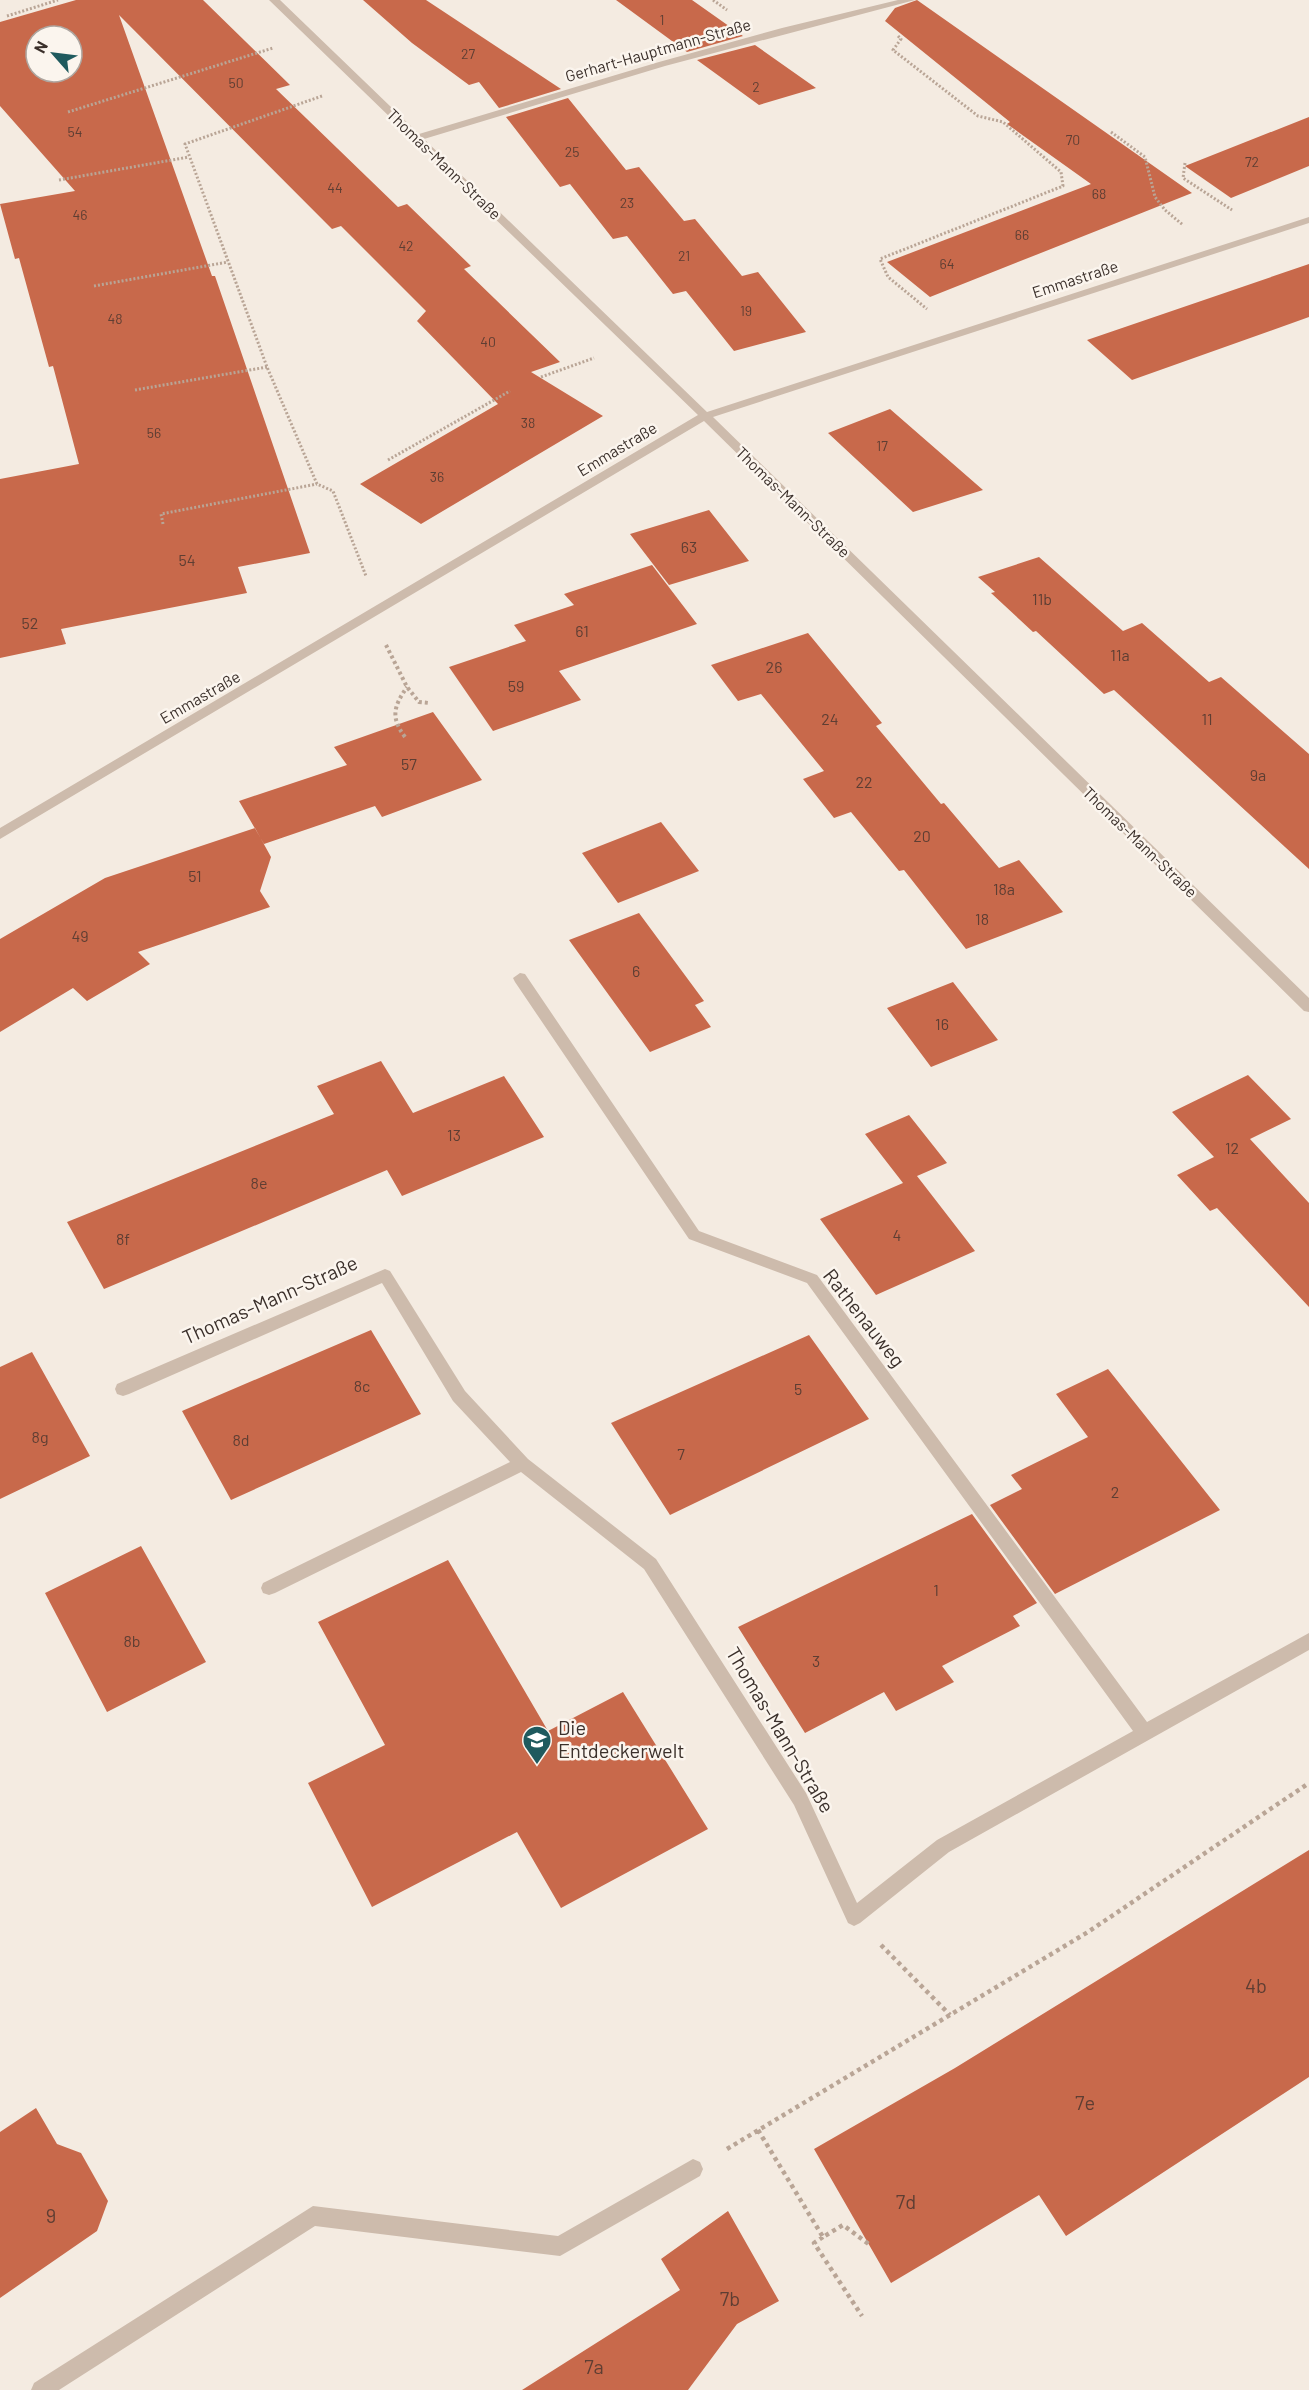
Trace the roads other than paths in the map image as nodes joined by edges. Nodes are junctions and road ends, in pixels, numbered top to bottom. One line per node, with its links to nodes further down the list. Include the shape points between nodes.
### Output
1 (274, 0): 3 (street, Thomas-Mann-Straße)
2 (910, 0): 3 (street, Gerhart-Hauptmann-Straße, via 591,83)
3 (417, 138): 5 (street, Thomas-Mann-Straße)
4 (1309, 220): 5 (street, Emmastraße)
5 (705, 416): 6 (street, Emmastraße); 8 (street, Thomas-Mann-Straße)
6 (0, 834)
7 (520, 978): 13 (street, Rathenauweg, via 694,1234 813,1279)
8 (1309, 1007)
9 (123, 1389): 10 (street, Thomas-Mann-Straße, via 385,1275 459,1396)
10 (522, 1464): 11 (street); 13 (street, Thomas-Mann-Straße, via 650,1564 800,1799 854,1917 942,1846)
11 (269, 1588)
12 (1309, 1641): 13 (street)
13 (1144, 1732)
14 (693, 2169): 15 (street, via 560,2246 313,2216)
15 (41, 2390)

